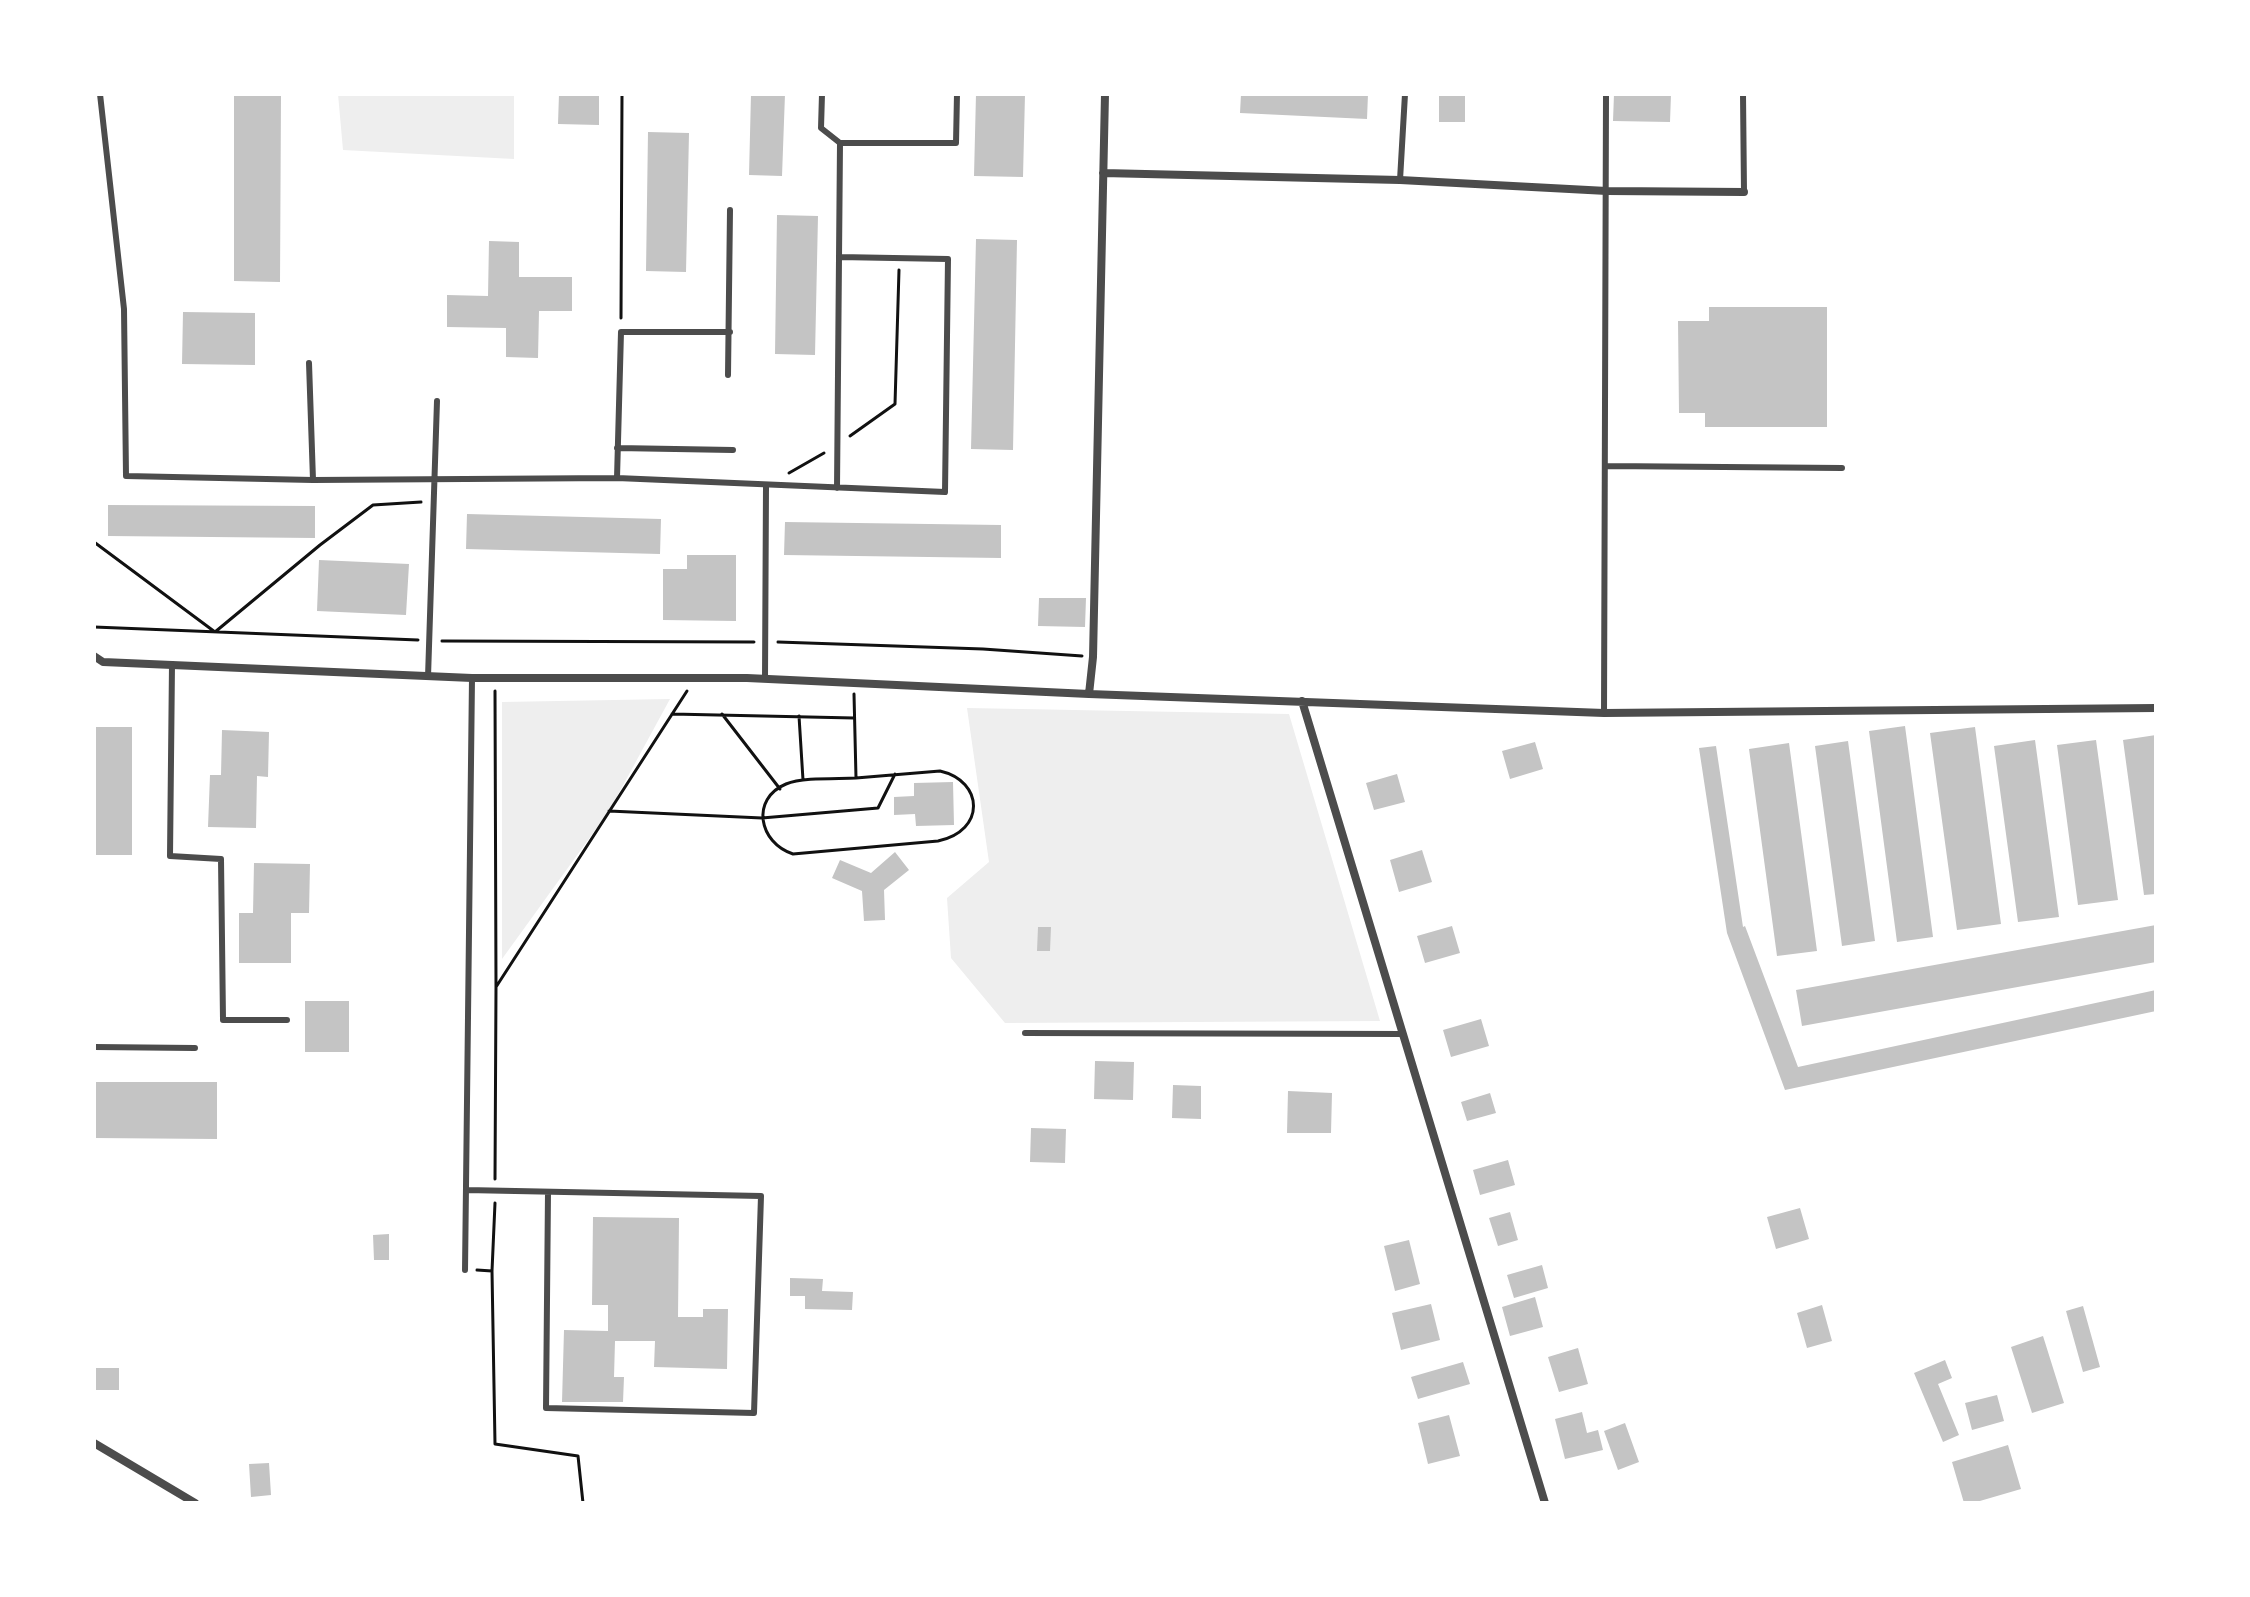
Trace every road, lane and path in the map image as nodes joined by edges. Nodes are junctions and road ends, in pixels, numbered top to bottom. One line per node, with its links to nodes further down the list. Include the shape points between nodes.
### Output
1 (100, 94): 29 (lane, via 124,309 126,476)
2 (622, 94): 17 (path)
3 (822, 94): 9 (lane, via 821,128)
4 (957, 94): 9 (lane, via 956,143)
5 (1105, 94): 10 (street)
6 (1405, 94): 11 (lane)
7 (1606, 94): 12 (lane)
8 (1743, 94): 13 (lane)
9 (840, 143): 15 (lane)
10 (1103, 173): 11 (street); 39 (street)
11 (1400, 180): 12 (street)
12 (1607, 191): 13 (street); 25 (lane)
13 (1744, 192)
14 (730, 210): 18 (lane)
15 (839, 257): 16 (lane); 22 (lane)
16 (900, 258): 22 (path, via 895,404); 31 (lane, via 948,259 945,492)
17 (621, 332): 18 (lane); 23 (lane)
18 (730, 332): 20 (lane)
19 (309, 363): 29 (lane)
20 (728, 375)
21 (437, 401): 27 (lane)
22 (838, 445): 30 (path); 31 (lane)
23 (617, 448): 24 (lane); 28 (lane)
24 (733, 450)
25 (1606, 466): 26 (lane); 50 (lane)
26 (1842, 468)
27 (434, 477): 28 (lane); 29 (lane); 32 (lane)
28 (617, 478): 30 (lane)
29 (313, 480)
30 (766, 486): 31 (lane); 37 (lane)
31 (837, 488)
32 (433, 501): 35 (path, via 373,505); 36 (lane)
33 (94, 542): 35 (path)
34 (94, 627): 35 (path)
35 (215, 632): 36 (path)
36 (429, 641): 37 (path); 41 (lane)
37 (765, 642): 39 (path); 45 (lane)
38 (94, 656): 40 (street, via 103,662)
39 (1093, 657): 47 (street)
40 (172, 664): 41 (street); 62 (lane, via 170,856 221,859 223,1020)
41 (428, 677): 42 (street)
42 (472, 678): 43 (street); 67 (lane)
43 (495, 678): 44 (street); 61 (path)
44 (695, 678): 45 (street); 51 (path)
45 (765, 678): 46 (street)
46 (853, 683): 47 (street); 54 (path)
47 (1089, 694): 48 (street)
48 (1302, 701): 50 (street); 64 (street)
49 (2156, 708): 50 (street)
50 (1604, 713)
51 (672, 714): 52 (path); 59 (path)
52 (722, 714): 53 (path); 58 (path)
53 (799, 716): 54 (path); 57 (path)
54 (854, 718): 56 (path)
55 (895, 774): 56 (path); 60 (path, via 878,808); 60 (path, via 951,774 974,805 965,831 938,841 793,854 772,843)
56 (856, 778): 57 (path)
57 (803, 781): 58 (path)
58 (780, 789): 60 (path, via 764,806)
59 (609, 811): 60 (path); 61 (path)
60 (762, 818)
61 (496, 987): 68 (path)
62 (287, 1020)
63 (1025, 1033): 64 (lane)
64 (1403, 1034): 75 (street)
65 (94, 1047): 66 (lane)
66 (195, 1048)
67 (466, 1190): 68 (lane); 70 (lane)
68 (495, 1191): 69 (lane); 71 (path)
69 (548, 1192): 69 (lane, via 761,1196 754,1413 546,1408)
70 (465, 1270): 71 (path)
71 (492, 1271): 74 (path, via 495,1444 578,1456)
72 (94, 1443): 73 (street)
73 (195, 1503)
74 (583, 1503)
75 (1545, 1503)

